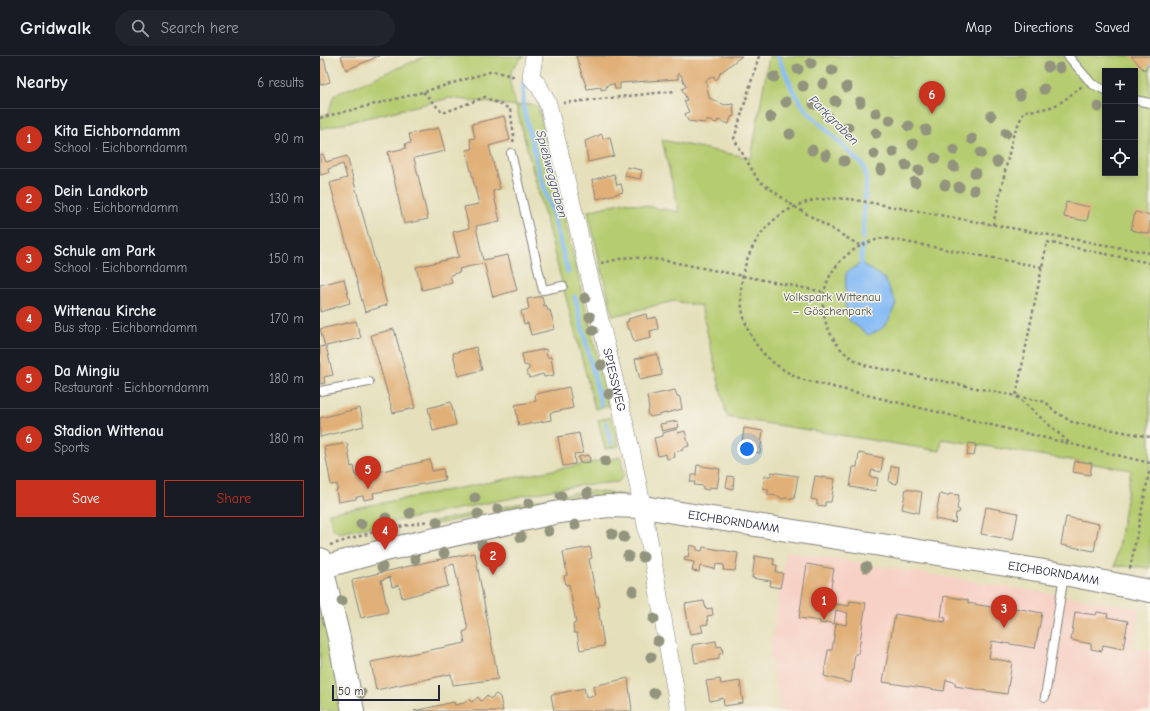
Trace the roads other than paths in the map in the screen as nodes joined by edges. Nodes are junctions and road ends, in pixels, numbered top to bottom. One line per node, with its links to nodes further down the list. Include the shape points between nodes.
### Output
1 (534, 56): 10 (street, SPIESSWEG, via 531,78 539,86 548,104)
2 (1068, 56): 3 (lane, via 1092,84)
3 (1102, 89)
4 (1138, 101): 5 (lane)
5 (1150, 103)
6 (511, 153): 7 (lane, via 543,290)
7 (563, 286)
8 (369, 382): 9 (lane)
9 (320, 391)
10 (643, 507): 11 (main road, EICHBORNDAMM, via 608,506 559,512); 12 (main road, EICHBORNDAMM); 16 (street, SPIESSWEG)
11 (321, 564): 15 (main road)
12 (1064, 575): 13 (main road, EICHBORNDAMM); 14 (lane)
13 (1150, 591)
14 (1045, 697)
15 (354, 711)
16 (679, 711)

